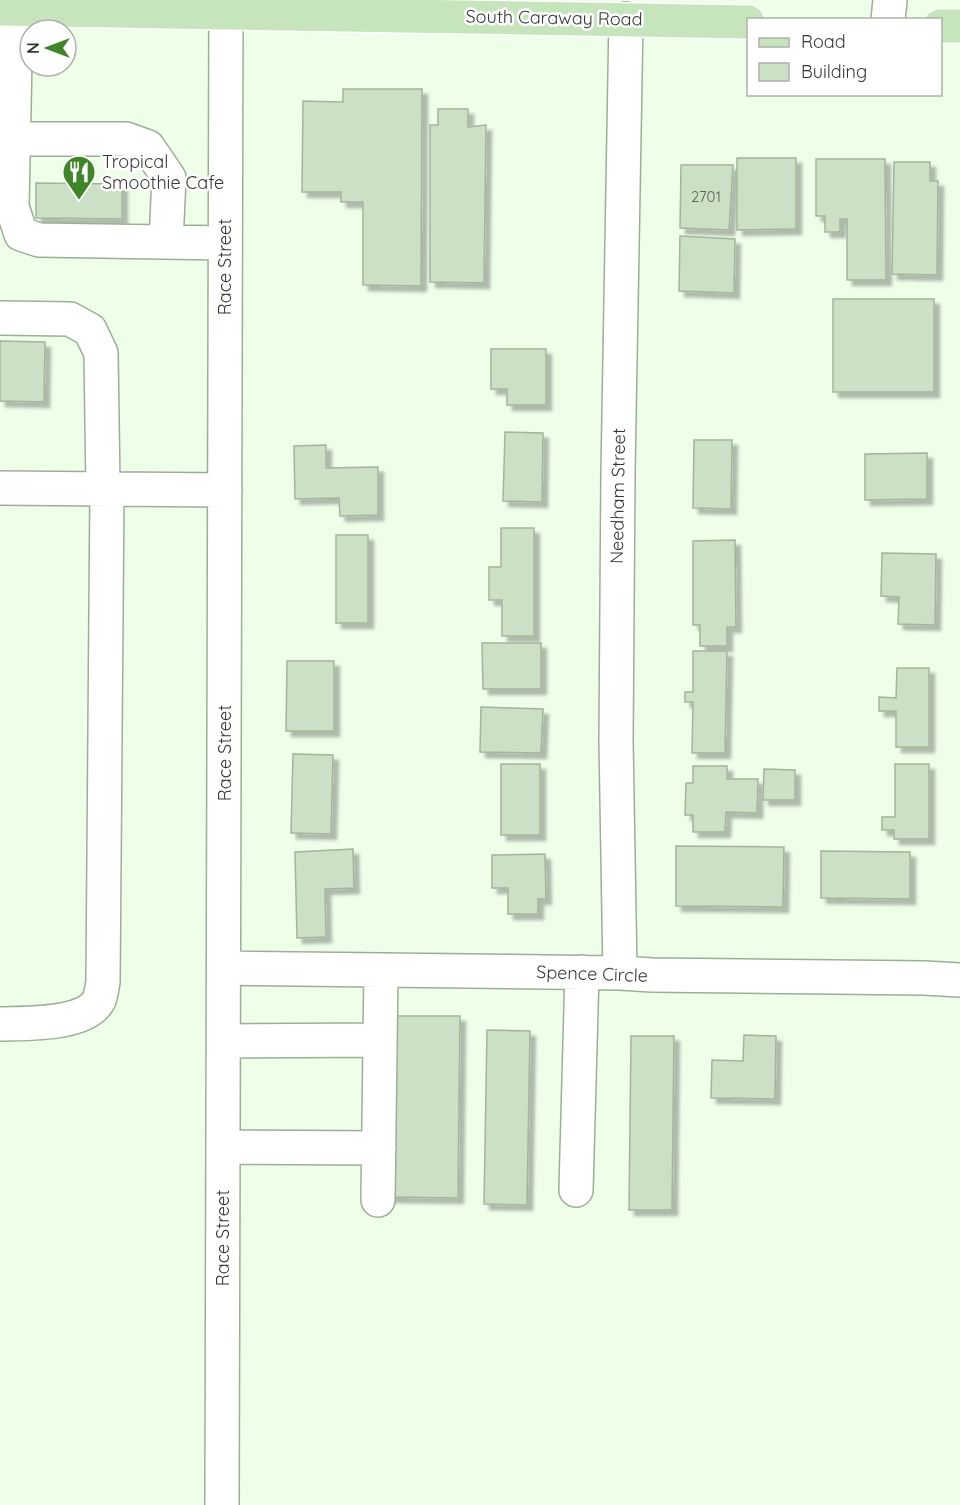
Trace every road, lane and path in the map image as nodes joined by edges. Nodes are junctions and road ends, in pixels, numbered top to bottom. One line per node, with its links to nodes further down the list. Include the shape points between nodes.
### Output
1 (890, 0): 6 (street)
2 (55, 5): 3 (main road, South Caraway Road); 5 (main road, South Caraway Road)
3 (226, 6): 4 (main road, South Caraway Road); 13 (street, Race Street)
4 (426, 8): 7 (main road, South Caraway Road)
5 (8, 9): 11 (street)
6 (888, 18)
7 (626, 19): 8 (main road, South Caraway Road); 21 (street, Needham Street, via 616,740)
8 (747, 22)
9 (942, 26): 10 (main road)
10 (960, 26)
11 (14, 139): 12 (street, via 126,139 148,147 169,178); 12 (street, via 12,207 21,234 39,240)
12 (166, 242): 13 (street)
13 (225, 243): 17 (street, Race Street)
14 (0, 318): 15 (street, via 70,320 90,330 100,353)
15 (105, 487): 16 (street); 17 (street); 23 (street, via 103,982 98,1002 79,1017)
16 (0, 488)
17 (225, 490): 18 (street, Race Street)
18 (224, 968): 19 (street, Spence Circle); 25 (street, Race Street)
19 (381, 970): 20 (street, Spence Circle); 24 (street)
20 (582, 972): 21 (street, Spence Circle); 28 (street)
21 (620, 973): 22 (street, Spence Circle)
22 (960, 980)
23 (0, 1024)
24 (380, 1040): 25 (street); 27 (street)
25 (224, 1041): 26 (street, Race Street)
26 (224, 1147): 27 (street); 30 (street, Race Street)
27 (379, 1148): 29 (street)
28 (576, 1190)
29 (378, 1200)
30 (222, 1505)

